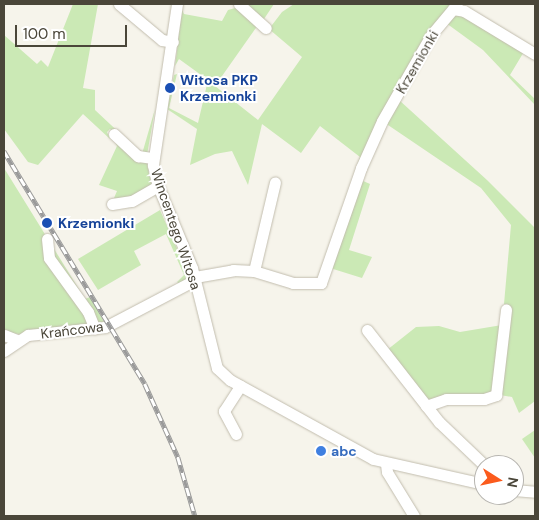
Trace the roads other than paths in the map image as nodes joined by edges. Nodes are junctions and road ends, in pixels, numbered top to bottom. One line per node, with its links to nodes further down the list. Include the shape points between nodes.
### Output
1 (119, 4): 6 (street, via 158,37)
2 (177, 4): 6 (street, Wincentego Witosa)
3 (239, 4): 5 (street)
4 (455, 6): 7 (street); 14 (street, Krzemionki, via 431,35 382,122 354,186 322,281 319,284 293,283)
5 (266, 28)
6 (173, 42): 9 (street, Wincentego Witosa)
7 (535, 54)
8 (114, 134): 9 (street, via 138,156)
9 (153, 158): 11 (street, Wincentego Witosa)
10 (275, 182): 14 (street)
11 (158, 186): 12 (street, via 132,201); 15 (street, Wincentego Witosa)
12 (112, 204)
13 (47, 239): 17 (street, via 54,266 88,312)
14 (254, 272): 15 (street, Krzemionki, via 223,270)
15 (195, 279): 17 (street, Krańcowa, via 115,323); 22 (street, Wincentego Witosa, via 213,360 222,374)
16 (506, 310): 23 (street, via 496,395 484,399 446,398)
17 (95, 329): 20 (street, Krańcowa, via 37,334)
18 (367, 330): 23 (street)
19 (4, 335): 20 (street)
20 (17, 340): 21 (street, Krańcowa)
21 (4, 351)
22 (240, 386): 24 (street, via 224,411); 26 (street, Wincentego Witosa)
23 (426, 406): 25 (street)
24 (236, 434)
25 (474, 455)
26 (386, 464): 27 (street, Wincentego Witosa); 28 (street, via 387,472)
27 (474, 482)
28 (414, 516)

